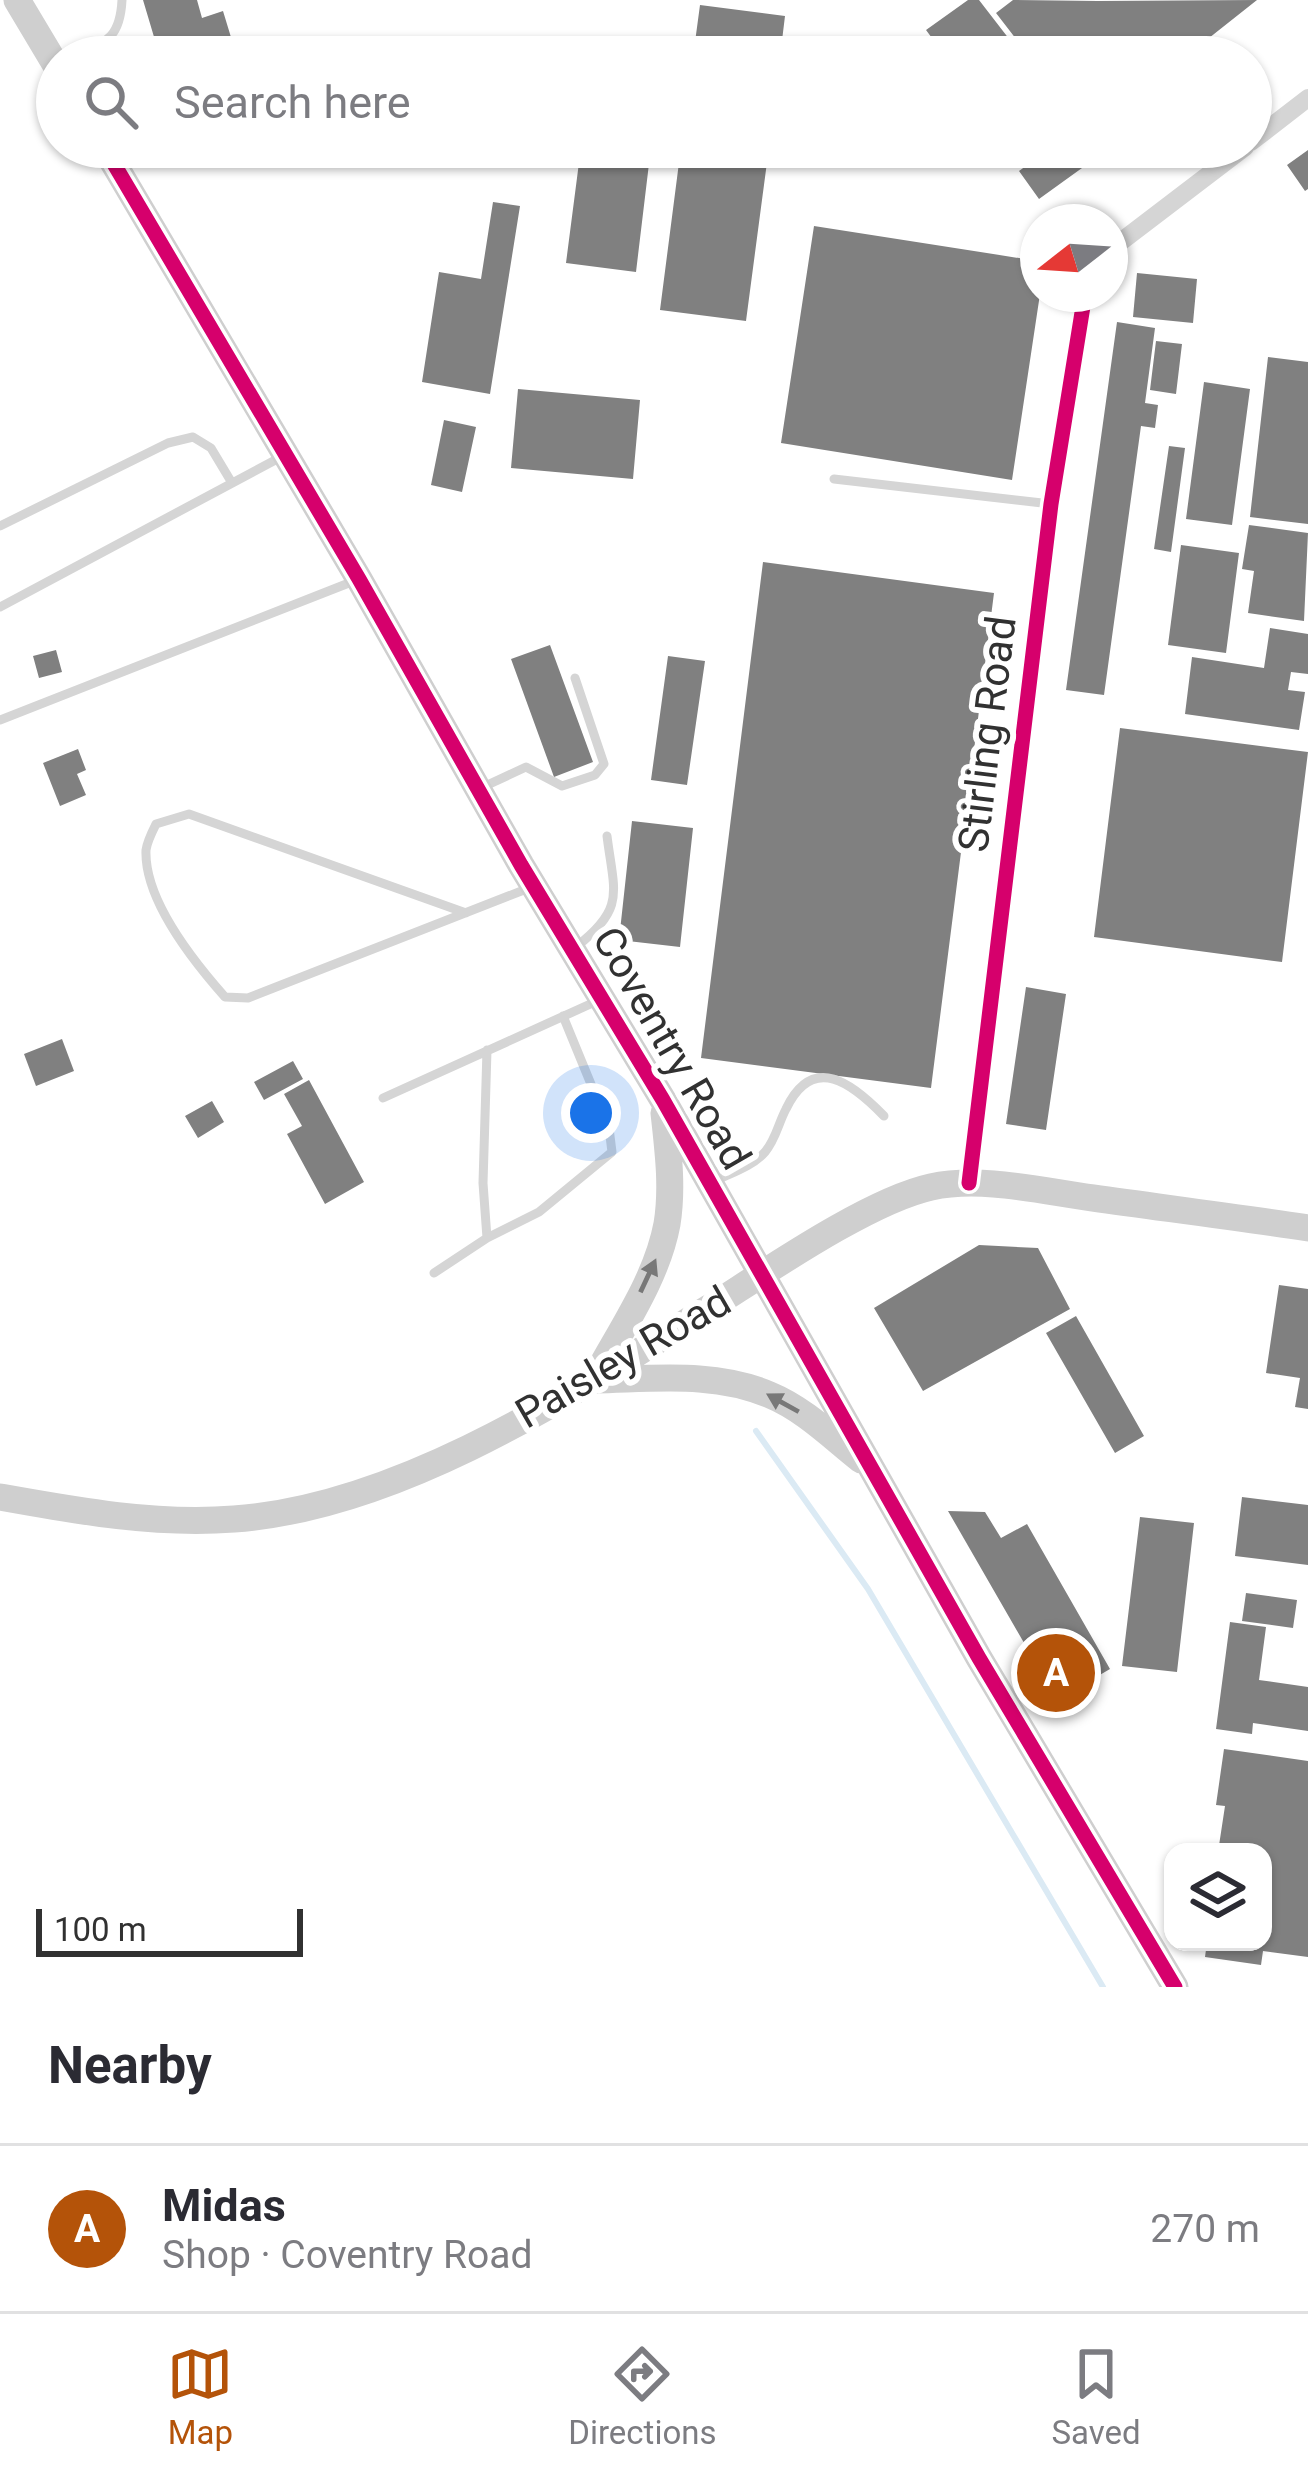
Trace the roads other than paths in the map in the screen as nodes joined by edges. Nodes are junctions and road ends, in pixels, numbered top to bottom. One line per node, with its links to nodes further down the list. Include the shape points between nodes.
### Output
1 (17, 0): 3 (street)
2 (122, 0): 4 (lane)
3 (39, 36)
4 (111, 36)
5 (1308, 98): 6 (street)
6 (1272, 126)
7 (116, 168): 11 (street, Coventry Road)
8 (1218, 168): 9 (street)
9 (1128, 236)
10 (1082, 312): 14 (street, Stirling Road)
11 (285, 455): 13 (lane); 16 (street, Coventry Road)
12 (834, 478): 14 (lane)
13 (232, 483): 15 (lane, via 211,448 193,437); 17 (lane)
14 (1052, 504): 32 (street, Stirling Road)
15 (0, 526)
16 (359, 579): 19 (lane); 20 (street, Coventry Road)
17 (0, 607)
18 (575, 677): 20 (lane, via 604,764 595,775 562,787 516,769)
19 (0, 720)
20 (478, 789): 22 (street, Coventry Road)
21 (607, 836): 24 (lane, via 615,900 604,926)
22 (534, 886): 23 (lane); 24 (street, Coventry Road)
23 (466, 913): 23 (lane, via 248,998 225,997 194,963 151,886 146,848 156,824 189,814)
24 (572, 950): 25 (street, Coventry Road)
25 (602, 999): 26 (lane); 29 (street, Coventry Road)
26 (563, 1016): 27 (lane); 34 (lane, via 612,1152 539,1212)
27 (487, 1050): 28 (lane); 34 (lane)
28 (383, 1099)
29 (663, 1100): 31 (street, Coventry Road); 37 (street, one-way to 29, via 649,1276 667,1222)
30 (884, 1116): 31 (lane, via 842,1081 811,1080 761,1157)
31 (710, 1183): 36 (street, Coventry Road)
32 (969, 1183): 33 (street, Paisley Road); 36 (street, Paisley Road, via 905,1194)
33 (1308, 1228)
34 (487, 1238): 35 (lane)
35 (434, 1273)
36 (762, 1275): 37 (street, Paisley Road); 38 (street, Coventry Road)
37 (595, 1380): 38 (street, one-way to 37, via 800,1412 746,1387 709,1379); 39 (street, Paisley Road, via 394,1483 282,1514 154,1520)
38 (876, 1473): 40 (street, Coventry Road)
39 (0, 1497)
40 (1175, 1987)

